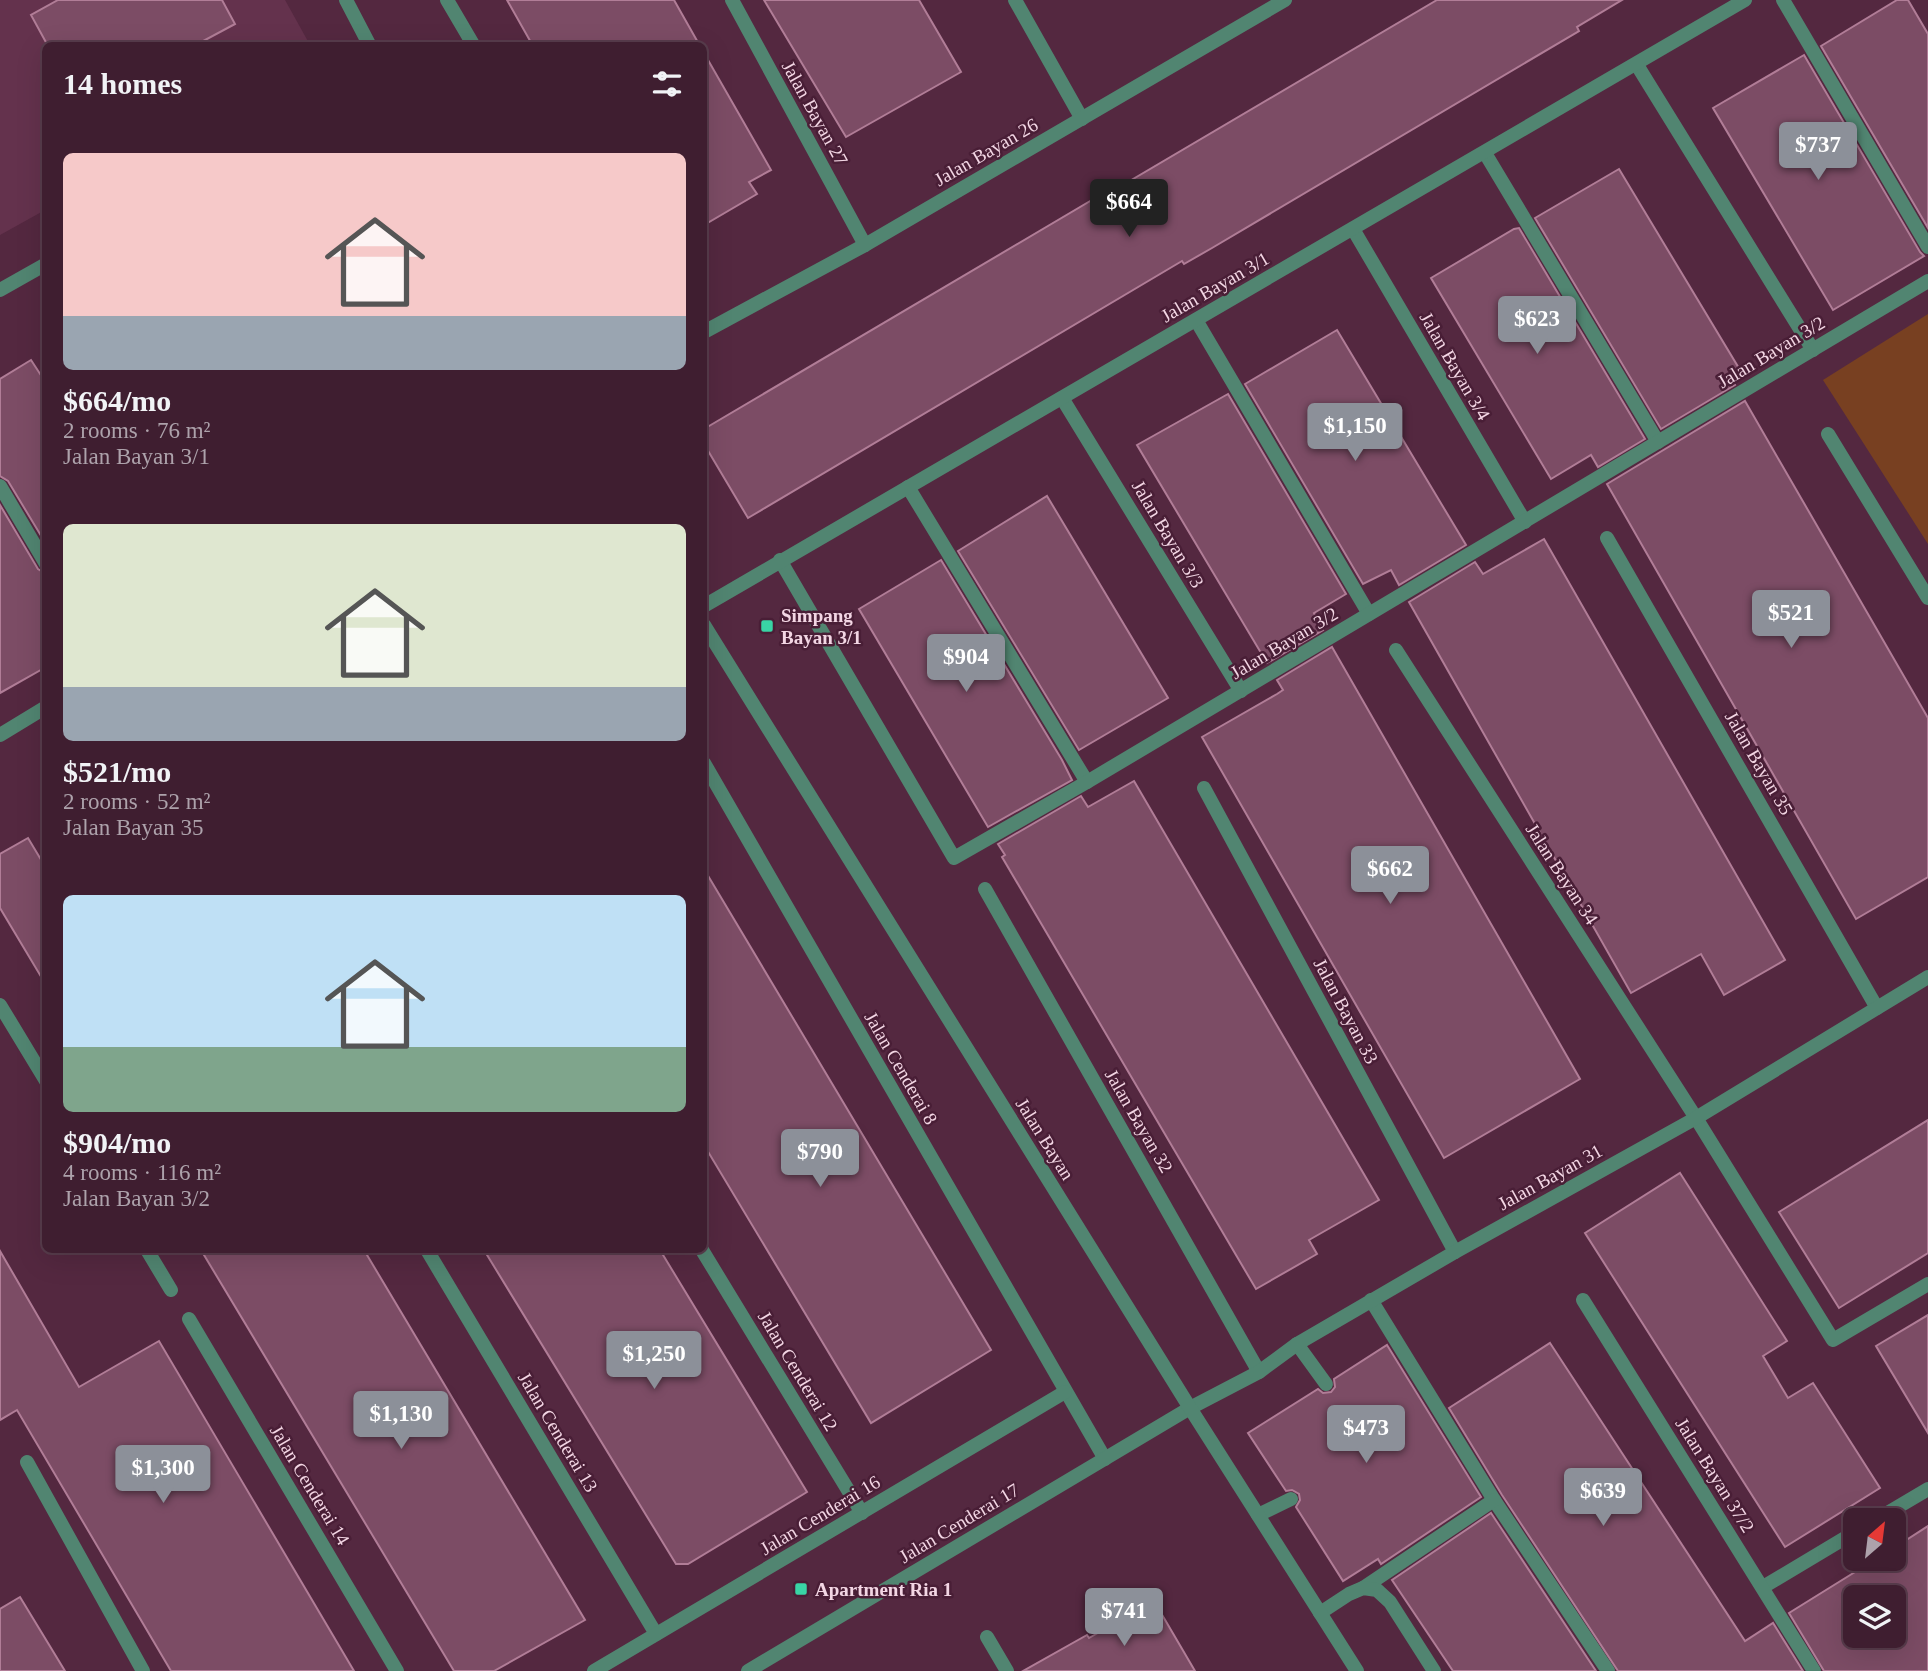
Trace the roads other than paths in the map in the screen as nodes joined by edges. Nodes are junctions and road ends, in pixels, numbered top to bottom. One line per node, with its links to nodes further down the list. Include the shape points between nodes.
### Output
1 (346, 0): 8 (street)
2 (447, 0): 9 (street)
3 (732, 0): 14 (street, Jalan Bayan 27)
4 (1015, 0): 11 (street)
5 (1283, 0): 11 (street, Jalan Bayan 26)
6 (1745, 0): 10 (street, Jalan Bayan 3/1)
7 (1783, 0): 15 (street)
8 (368, 42)
9 (472, 42)
10 (1637, 65): 12 (street, Jalan Bayan 3/1); 21 (street)
11 (1082, 118): 14 (street, Jalan Bayan 26)
12 (1485, 153): 13 (street, Jalan Bayan 3/1); 24 (street)
13 (1353, 229): 19 (street, Jalan Bayan 3/1); 27 (street, Jalan Bayan 3/4)
14 (865, 245): 20 (street, Jalan Bayan 26)
15 (1928, 247)
16 (42, 266): 18 (street)
17 (1928, 281): 21 (street, Jalan Bayan 3/2)
18 (0, 290)
19 (1196, 320): 22 (street, Jalan Bayan 3/1); 33 (street)
20 (707, 330)
21 (1813, 350): 24 (street, Jalan Bayan 3/2)
22 (1062, 398): 26 (street, Jalan Bayan 3/1); 36 (street, Jalan Bayan 3/3)
23 (1828, 434): 31 (street)
24 (1658, 442): 27 (street, Jalan Bayan 3/2)
25 (0, 486): 29 (street)
26 (908, 487): 30 (street, Jalan Bayan 3/1); 40 (street)
27 (1525, 522): 33 (street, Jalan Bayan 3/2)
28 (1607, 538): 45 (street, Jalan Bayan 35)
29 (42, 557)
30 (780, 560): 32 (street, Jalan Bayan 3/1); 40 (street, Jalan Bayan 3/2, via 954,858)
31 (1928, 598)
32 (707, 604)
33 (1369, 614): 36 (street, Jalan Bayan 3/2)
34 (707, 630): 61 (street, Jalan Bayan)
35 (1396, 650): 47 (street, Jalan Bayan 34)
36 (1241, 691): 40 (street, Jalan Bayan 3/2)
37 (42, 709): 38 (street)
38 (0, 735)
39 (707, 768): 60 (street, Jalan Cenderai 8)
40 (1087, 782)
41 (1204, 789): 48 (street, Jalan Bayan 33)
42 (985, 889): 58 (street, Jalan Bayan 32)
43 (1928, 977): 45 (street, Jalan Bayan 31)
44 (0, 1005): 46 (street)
45 (1877, 1008): 47 (street, Jalan Bayan 31)
46 (42, 1074)
47 (1696, 1118): 48 (street, Jalan Bayan 31); 52 (street, Jalan Bayan 34, via 1833,1340)
48 (1455, 1252): 54 (street, Jalan Bayan 31)
49 (149, 1253): 53 (street)
50 (429, 1253): 74 (street, Jalan Cenderai 13)
51 (704, 1253): 68 (street, Jalan Cenderai 12)
52 (1928, 1284)
53 (171, 1290)
54 (1371, 1300): 57 (street, Jalan Bayan 31); 66 (street)
55 (1583, 1300): 71 (street, Jalan Bayan 37/2)
56 (189, 1319): 77 (street, Jalan Cenderai 14)
57 (1297, 1344): 58 (street, Jalan Bayan 31); 59 (street)
58 (1259, 1372): 61 (street, Jalan Bayan 31)
59 (1326, 1384)
60 (1065, 1392): 62 (street, Jalan Cenderai 8); 68 (street, Jalan Cenderai 16)
61 (1190, 1408): 62 (street, Jalan Cenderai 17); 69 (street, Jalan Bayan)
62 (1105, 1459): 79 (street, Jalan Cenderai 17)
63 (27, 1462): 76 (street)
64 (1928, 1489): 67 (street)
65 (1291, 1499): 69 (street)
66 (1494, 1500): 72 (street); 83 (street)
67 (1896, 1508)
68 (862, 1513): 74 (street, Jalan Cenderai 16)
69 (1258, 1515): 73 (street, Jalan Bayan)
70 (1843, 1539): 71 (street)
71 (1763, 1587): 84 (street, Jalan Bayan 37/2)
72 (1363, 1588): 73 (street); 82 (street, via 1377,1590 1390,1602)
73 (1320, 1613): 81 (street, Jalan Bayan)
74 (656, 1634): 78 (street, Jalan Cenderai 16)
75 (987, 1637): 80 (street)
76 (143, 1671)
77 (397, 1671)
78 (594, 1671)
79 (748, 1671)
80 (1007, 1671)
81 (1357, 1671)
82 (1434, 1671)
83 (1608, 1671)
84 (1814, 1671)

